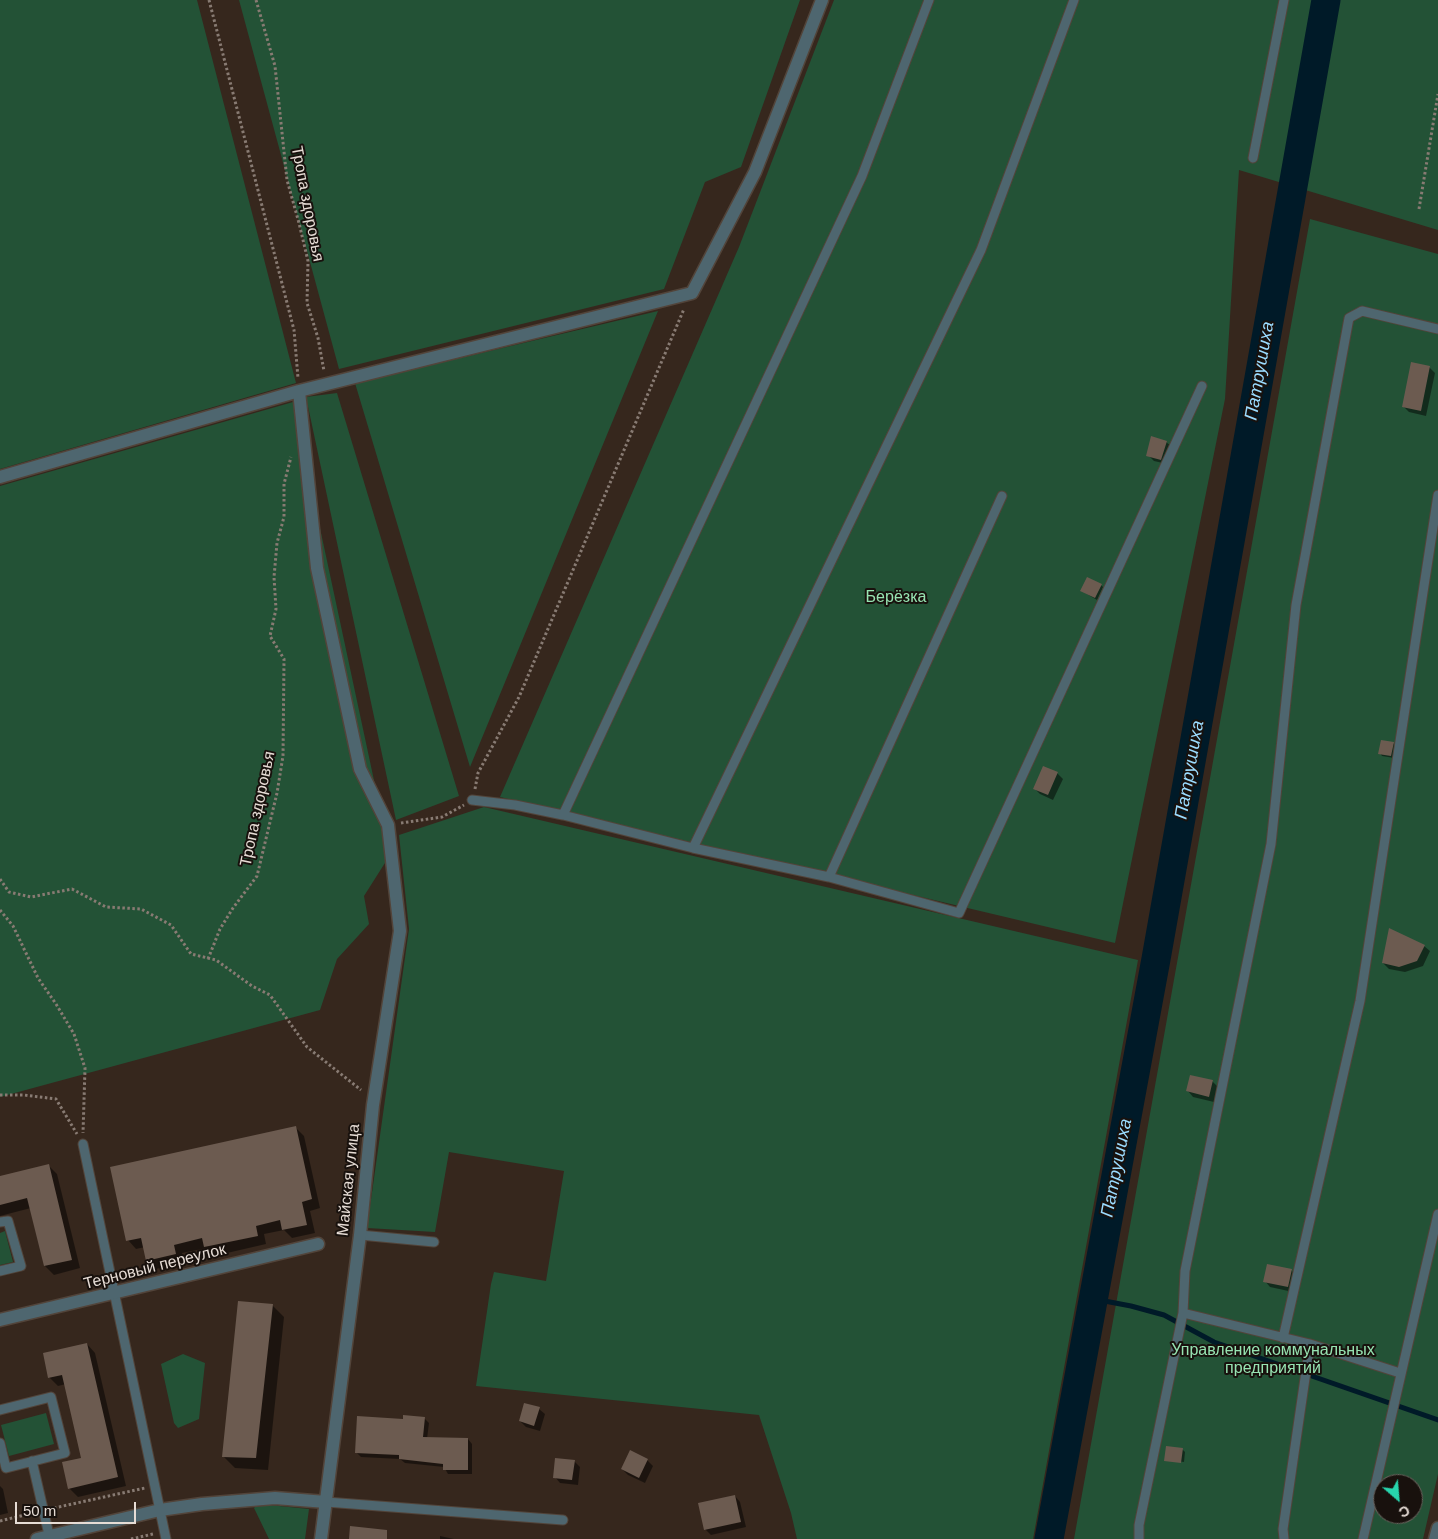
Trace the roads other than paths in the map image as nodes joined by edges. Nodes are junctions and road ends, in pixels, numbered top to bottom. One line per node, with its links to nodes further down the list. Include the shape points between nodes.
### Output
1 (822, 0): 8 (street, via 755,172 692,293)
2 (929, 0): 13 (lane, via 862,176)
3 (1074, 0): 14 (lane, via 981,250)
4 (1284, 0): 5 (lane)
5 (1253, 158)
6 (1438, 329): 24 (lane, via 1362,311 1348,318 1296,605 1271,844 1185,1271)
7 (1202, 386): 15 (lane, via 959,913)
8 (299, 391): 9 (street); 19 (street, Майская улица, via 317,568 360,770 388,825 400,931 374,1098)
9 (0, 477)
10 (1438, 495): 26 (lane, via 1360,1002)
11 (1002, 496): 15 (lane)
12 (472, 800): 13 (lane)
13 (563, 815): 14 (lane)
14 (693, 848): 15 (lane)
15 (829, 877)
16 (83, 1144): 23 (lane)
17 (1438, 1214): 28 (lane)
18 (0, 1222): 22 (lane, via 8,1220 22,1266)
19 (360, 1235): 20 (lane); 32 (street, Майская улица)
20 (434, 1242)
21 (318, 1244): 23 (street, Терновый переулок)
22 (0, 1271)
23 (114, 1294): 25 (street, Терновый переулок); 33 (lane)
24 (1183, 1314): 26 (lane); 39 (lane)
25 (0, 1320)
26 (1283, 1338): 27 (lane)
27 (1310, 1344): 28 (lane); 40 (lane)
28 (1400, 1374): 41 (lane)
29 (0, 1410): 31 (lane, via 51,1397 65,1453)
30 (0, 1443): 31 (lane, via 6,1468)
31 (32, 1462): 37 (lane)
32 (326, 1502): 33 (street, via 275,1498); 34 (lane); 38 (street, Майская улица)
33 (160, 1510): 36 (lane); 37 (street)
34 (563, 1520)
35 (1438, 1528): 42 (street)
36 (165, 1535)
37 (46, 1538)
38 (321, 1539)
39 (1139, 1539)
40 (1284, 1539)
41 (1364, 1539)
42 (1435, 1539)

